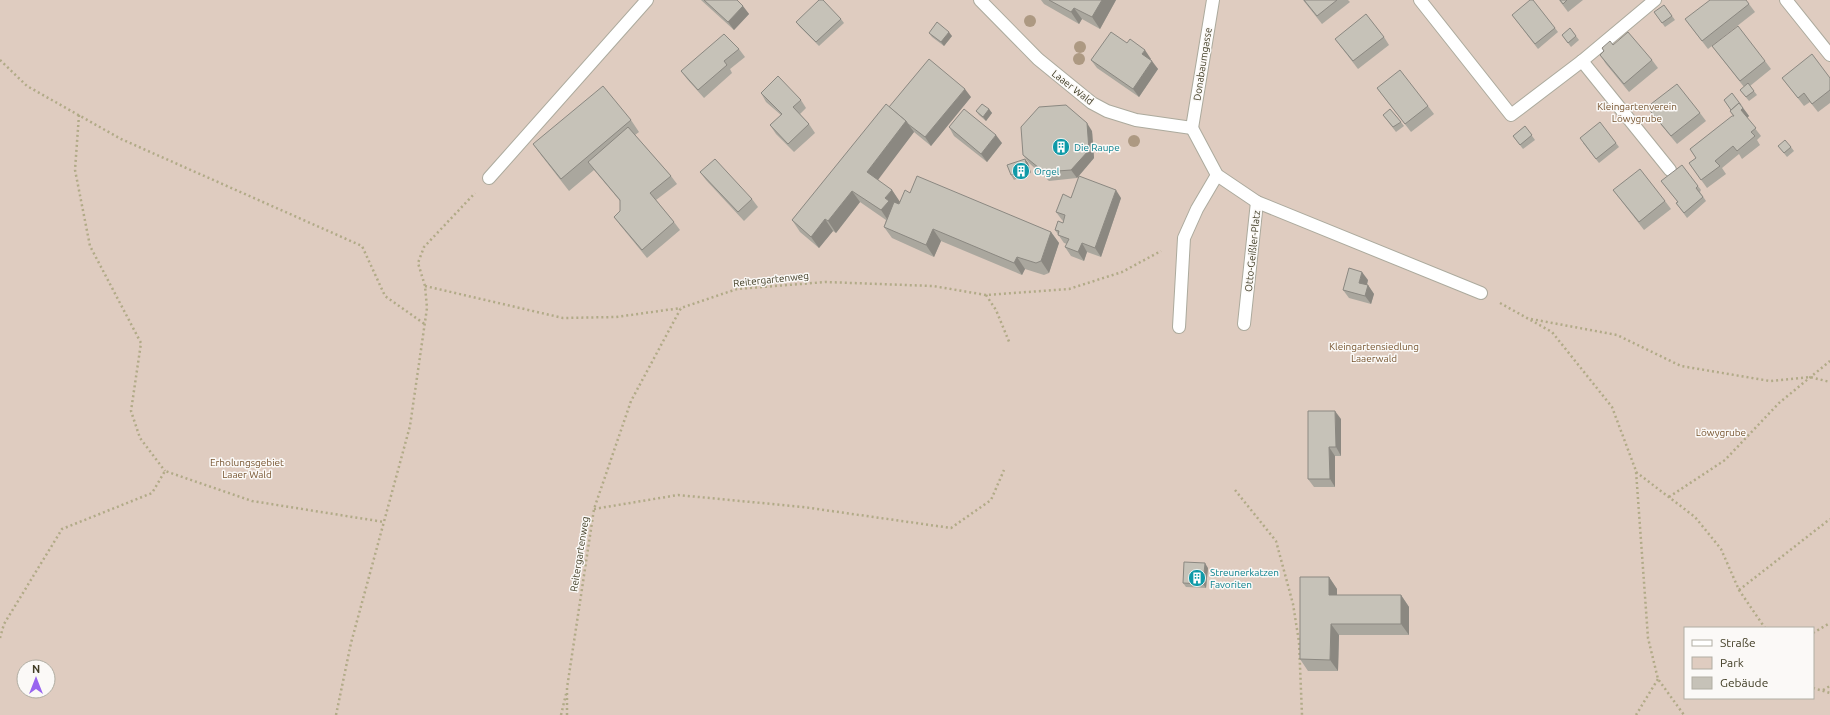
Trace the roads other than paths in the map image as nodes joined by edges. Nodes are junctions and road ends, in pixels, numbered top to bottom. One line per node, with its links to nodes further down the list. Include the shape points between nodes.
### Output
1 (647, 0): 12 (street)
2 (980, 0): 9 (street, Laaer Wald, via 1038,59 1092,102 1107,111 1128,118)
3 (1213, 0): 9 (street, Donabaumgasse)
4 (1420, 0): 8 (street, via 1511,115)
5 (1655, 0): 8 (street)
6 (1786, 0): 7 (street)
7 (1830, 55)
8 (1582, 61): 10 (street)
9 (1192, 128): 11 (street, Otto-Geißler-Platz)
10 (1670, 170)
11 (1216, 175): 13 (street, Otto-Geißler-Platz); 16 (street, via 1184,238)
12 (489, 178)
13 (1257, 202): 14 (street); 15 (street, Otto-Geißler-Platz)
14 (1481, 293)
15 (1244, 324)
16 (1179, 327)

